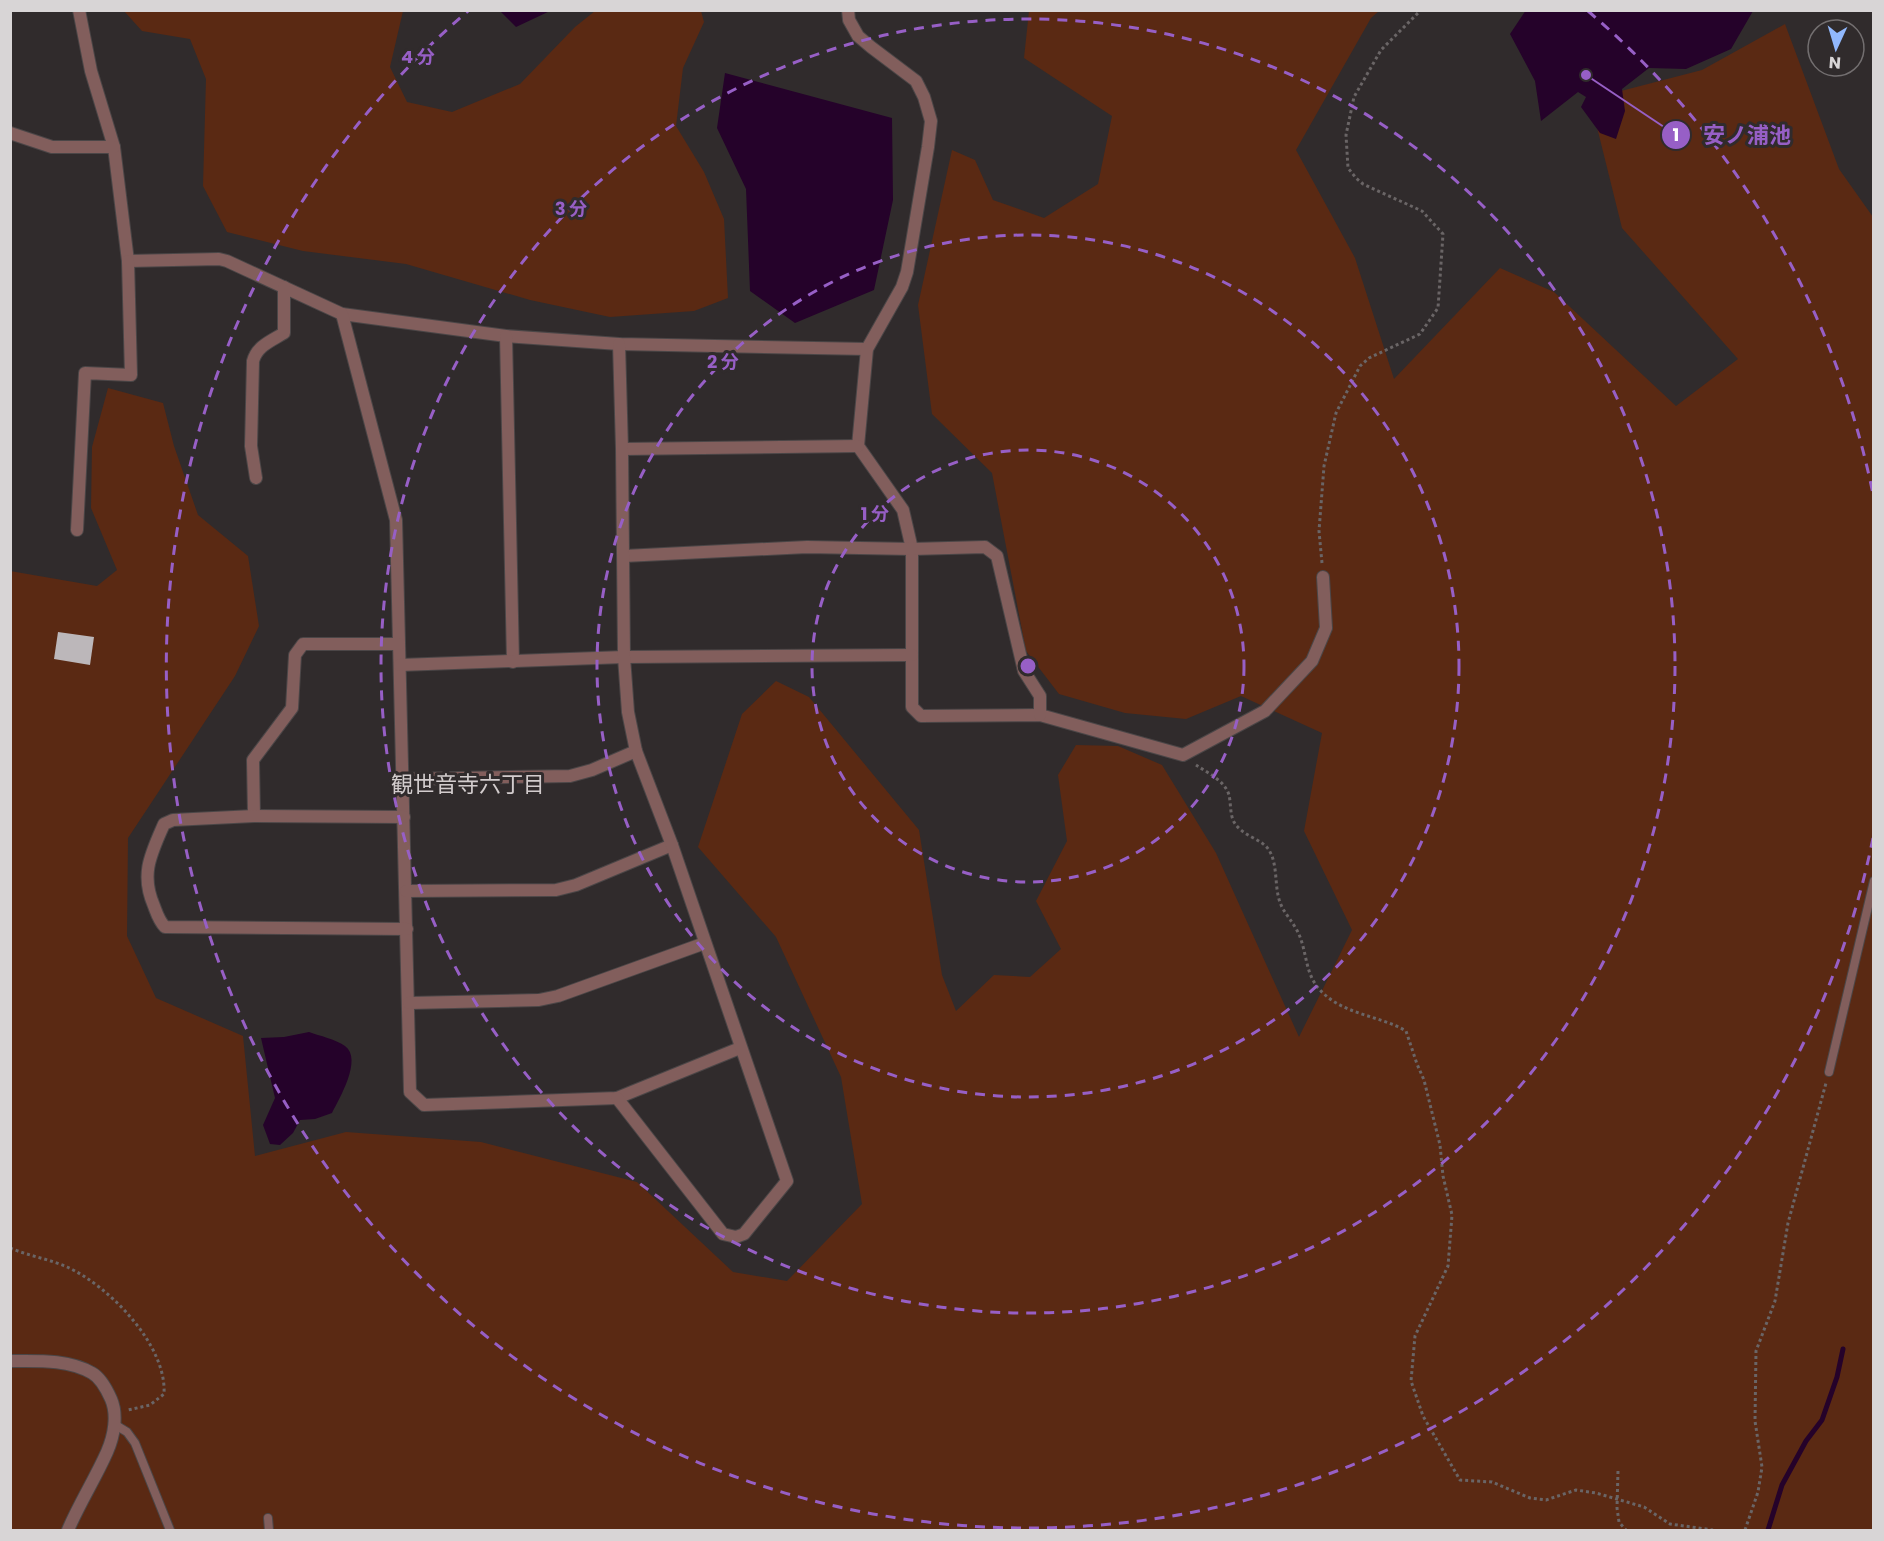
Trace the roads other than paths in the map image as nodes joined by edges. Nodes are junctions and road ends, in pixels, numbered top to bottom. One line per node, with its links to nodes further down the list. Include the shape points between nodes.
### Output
1 (79, 10): 4 (street, via 91,71)
2 (848, 10): 10 (street, via 858,36 915,81 931,121 904,280)
3 (10, 133): 4 (street, via 52,147)
4 (114, 147): 5 (street)
5 (128, 261): 6 (street, via 219,259); 14 (street, via 131,375 85,372)
6 (284, 287): 7 (street); 13 (street, via 284,333 261,346 253,361 250,446)
7 (342, 314): 8 (street); 18 (street, via 396,520)
8 (506, 336): 9 (street); 21 (street)
9 (619, 344): 10 (street); 12 (street)
10 (867, 349): 11 (street)
11 (858, 446): 12 (street); 15 (street, via 903,510)
12 (622, 449): 16 (street)
13 (256, 478)
14 (76, 530)
15 (912, 549): 16 (street, via 807,547); 19 (street); 23 (street, via 985,548 997,556 1024,671 1040,696)
16 (624, 555): 20 (street)
17 (1323, 577): 23 (street, via 1326,628 1312,660 1265,711 1183,756)
18 (399, 644): 22 (street); 26 (street, via 303,645 295,655 292,708 253,760)
19 (912, 655): 20 (street); 23 (street, via 912,707 921,717)
20 (624, 657): 21 (street); 24 (street)
21 (513, 662): 22 (street)
22 (400, 665): 25 (street)
23 (1040, 715)
24 (636, 751): 25 (street, via 570,776); 28 (street)
25 (403, 779): 27 (street)
26 (254, 816): 27 (street); 31 (street, via 173,820 164,824 148,863 147,878 148,893 165,927)
27 (404, 817): 30 (street)
28 (672, 845): 30 (street, via 556,890); 32 (street)
29 (1874, 880): 35 (lane)
30 (406, 891): 31 (street)
31 (407, 929): 33 (street)
32 (705, 943): 33 (street, via 539,1000); 34 (street)
33 (409, 1003): 36 (street, via 410,1092 424,1105)
34 (741, 1048): 36 (street); 36 (street, via 787,1181 744,1234 723,1234)
35 (1829, 1072)
36 (617, 1098)
37 (10, 1361): 38 (street, via 46,1361 93,1373 112,1402)
38 (114, 1419): 40 (street, via 108,1451); 41 (lane, via 135,1443)
39 (268, 1518): 42 (lane)
40 (68, 1530)
41 (170, 1530)
42 (269, 1530)

